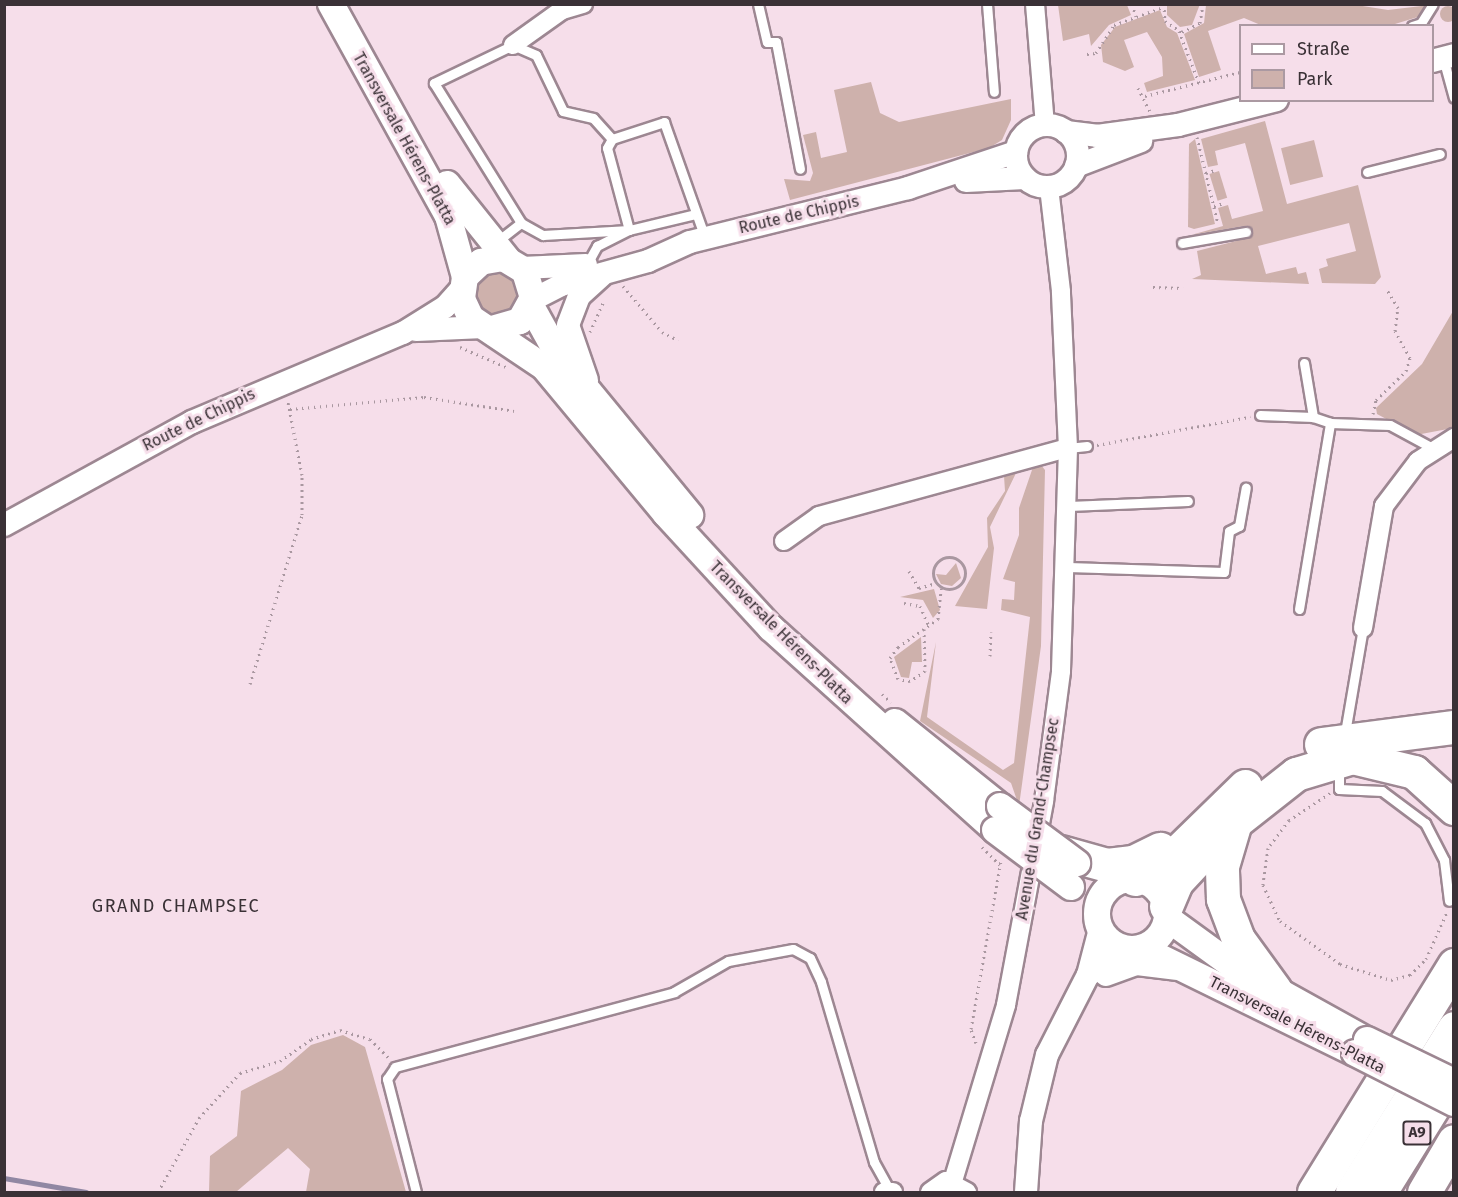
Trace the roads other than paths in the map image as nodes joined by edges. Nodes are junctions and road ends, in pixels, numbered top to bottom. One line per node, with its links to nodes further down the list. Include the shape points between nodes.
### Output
1 (331, 4): 33 (main road, Transversale Hérens-Platta, via 447,216)
2 (349, 4): 31 (main road, Transversale Hérens-Platta, via 438,170)
3 (583, 4): 9 (street, via 562,10)
4 (758, 4): 20 (lane, via 767,42 776,42)
5 (987, 4): 11 (lane)
6 (1035, 4): 14 (street)
7 (1433, 4): 8 (lane)
8 (1418, 24)
9 (513, 45): 16 (lane, via 536,55 563,111 593,118); 26 (lane, via 434,83)
10 (1443, 58): 12 (lane)
11 (994, 92)
12 (1454, 98)
13 (1271, 102): 15 (street)
14 (1056, 128): 15 (street, via 1097,136); 17 (street, via 1026,133); 19 (street, via 1077,147)
15 (1188, 130): 19 (street)
16 (612, 139): 25 (lane, via 664,122); 27 (lane, via 607,148)
17 (1016, 152): 22 (street); 24 (street, Route de Chippis)
18 (1440, 154): 21 (lane)
19 (1076, 166): 23 (street, via 1065,181)
20 (800, 169)
21 (1367, 172)
22 (1025, 178): 23 (street); 24 (street, Route de Chippis)
23 (1049, 187): 44 (street, Avenue du Grand-Champsec, via 1061,291)
24 (908, 188): 29 (street, Route de Chippis)
25 (695, 214): 27 (lane); 29 (lane)
26 (521, 223): 27 (lane, via 543,235); 31 (lane)
27 (629, 230): 32 (lane, via 597,246)
28 (1246, 232): 30 (lane)
29 (698, 240): 32 (street, Route de Chippis)
30 (1182, 243)
31 (507, 257): 32 (street, Route de Chippis); 33 (main road, via 481,262); 34 (main road, via 531,283)
32 (605, 277): 34 (street, Route de Chippis, via 561,285); 38 (street, via 579,296 568,325 571,345)
33 (463, 283): 35 (main road, via 466,312); 36 (street, Route de Chippis, via 445,307)
34 (532, 303): 35 (main road, via 515,324); 38 (main road, Transversale Hérens-Platta, via 557,352)
35 (488, 328): 36 (street, Route de Chippis); 59 (main road, Transversale Hérens-Platta, via 544,367 771,628)
36 (403, 333): 49 (street, Route de Chippis, via 279,382 128,455)
37 (1304, 363): 40 (lane)
38 (594, 395): 59 (main road, Transversale Hérens-Platta, via 712,542 817,652)
39 (1260, 415): 40 (lane)
40 (1313, 417): 41 (lane)
41 (1330, 423): 45 (lane, via 1373,422); 52 (lane)
42 (1454, 438): 45 (street)
43 (1087, 446): 44 (lane)
44 (1068, 448): 48 (street, Avenue du Grand-Champsec); 50 (street, via 819,516)
45 (1436, 450): 53 (street, via 1418,461 1384,506)
46 (1246, 488): 51 (lane, via 1239,526 1229,531 1224,572)
47 (1188, 501): 48 (lane)
48 (1069, 506): 51 (street, Avenue du Grand-Champsec)
49 (4, 525)
50 (784, 541)
51 (1068, 567): 77 (street, Avenue du Grand-Champsec, via 1044,801 1006,1005)
52 (1299, 609)
53 (1363, 628): 54 (lane)
54 (1346, 727)
55 (1454, 727): 58 (highway, via 1385,732 1318,746 1262,773)
56 (1339, 767): 62 (lane, via 1339,789 1382,791 1418,816 1444,860)
57 (1454, 808): 58 (highway, via 1433,785 1404,767 1352,757 1296,774)
58 (1227, 816): 60 (highway, via 1140,860); 61 (highway, via 1169,860); 63 (highway, via 1179,878); 69 (highway, via 1223,899 1238,939)
59 (999, 829): 60 (main road, Transversale Hérens-Platta, bridge); 60 (main road, Transversale Hérens-Platta, bridge)
60 (1071, 865): 61 (main road, Transversale Hérens-Platta); 64 (main road, Transversale Hérens-Platta)
61 (1127, 880): 63 (main road, via 1152,886); 64 (main road, via 1104,893)
62 (1449, 902)
63 (1166, 912): 65 (main road, via 1158,938); 69 (main road, Transversale Hérens-Platta, via 1188,938)
64 (1098, 920): 65 (main road, via 1109,941); 68 (street)
65 (1135, 949): 67 (main road, Transversale Hérens-Platta); 68 (street)
66 (1454, 965): 82 (highway)
67 (1192, 972): 70 (street, via 1137,964 1119,968); 72 (main road, Transversale Hérens-Platta)
68 (1088, 975): 70 (street)
69 (1275, 990): 72 (main road, Transversale Hérens-Platta)
70 (1071, 1004): 81 (street, via 1035,1100)
71 (1454, 1028): 83 (highway, A9)
72 (1359, 1046): 74 (main road, Transversale Hérens-Platta, bridge); 75 (main road, Transversale Hérens-Platta, bridge)
73 (1454, 1073): 84 (highway, A9)
74 (1454, 1082)
75 (1454, 1103)
76 (1454, 1141): 85 (highway)
77 (960, 1187): 80 (street, via 939,1182)
78 (416, 1192): 79 (lane, via 387,1079 396,1067 674,992 728,961 793,949 810,958 821,982 874,1162)
79 (889, 1192)
80 (930, 1192)
81 (1026, 1192)
82 (1314, 1192)
83 (1352, 1192)
84 (1380, 1192)
85 (1424, 1192)

